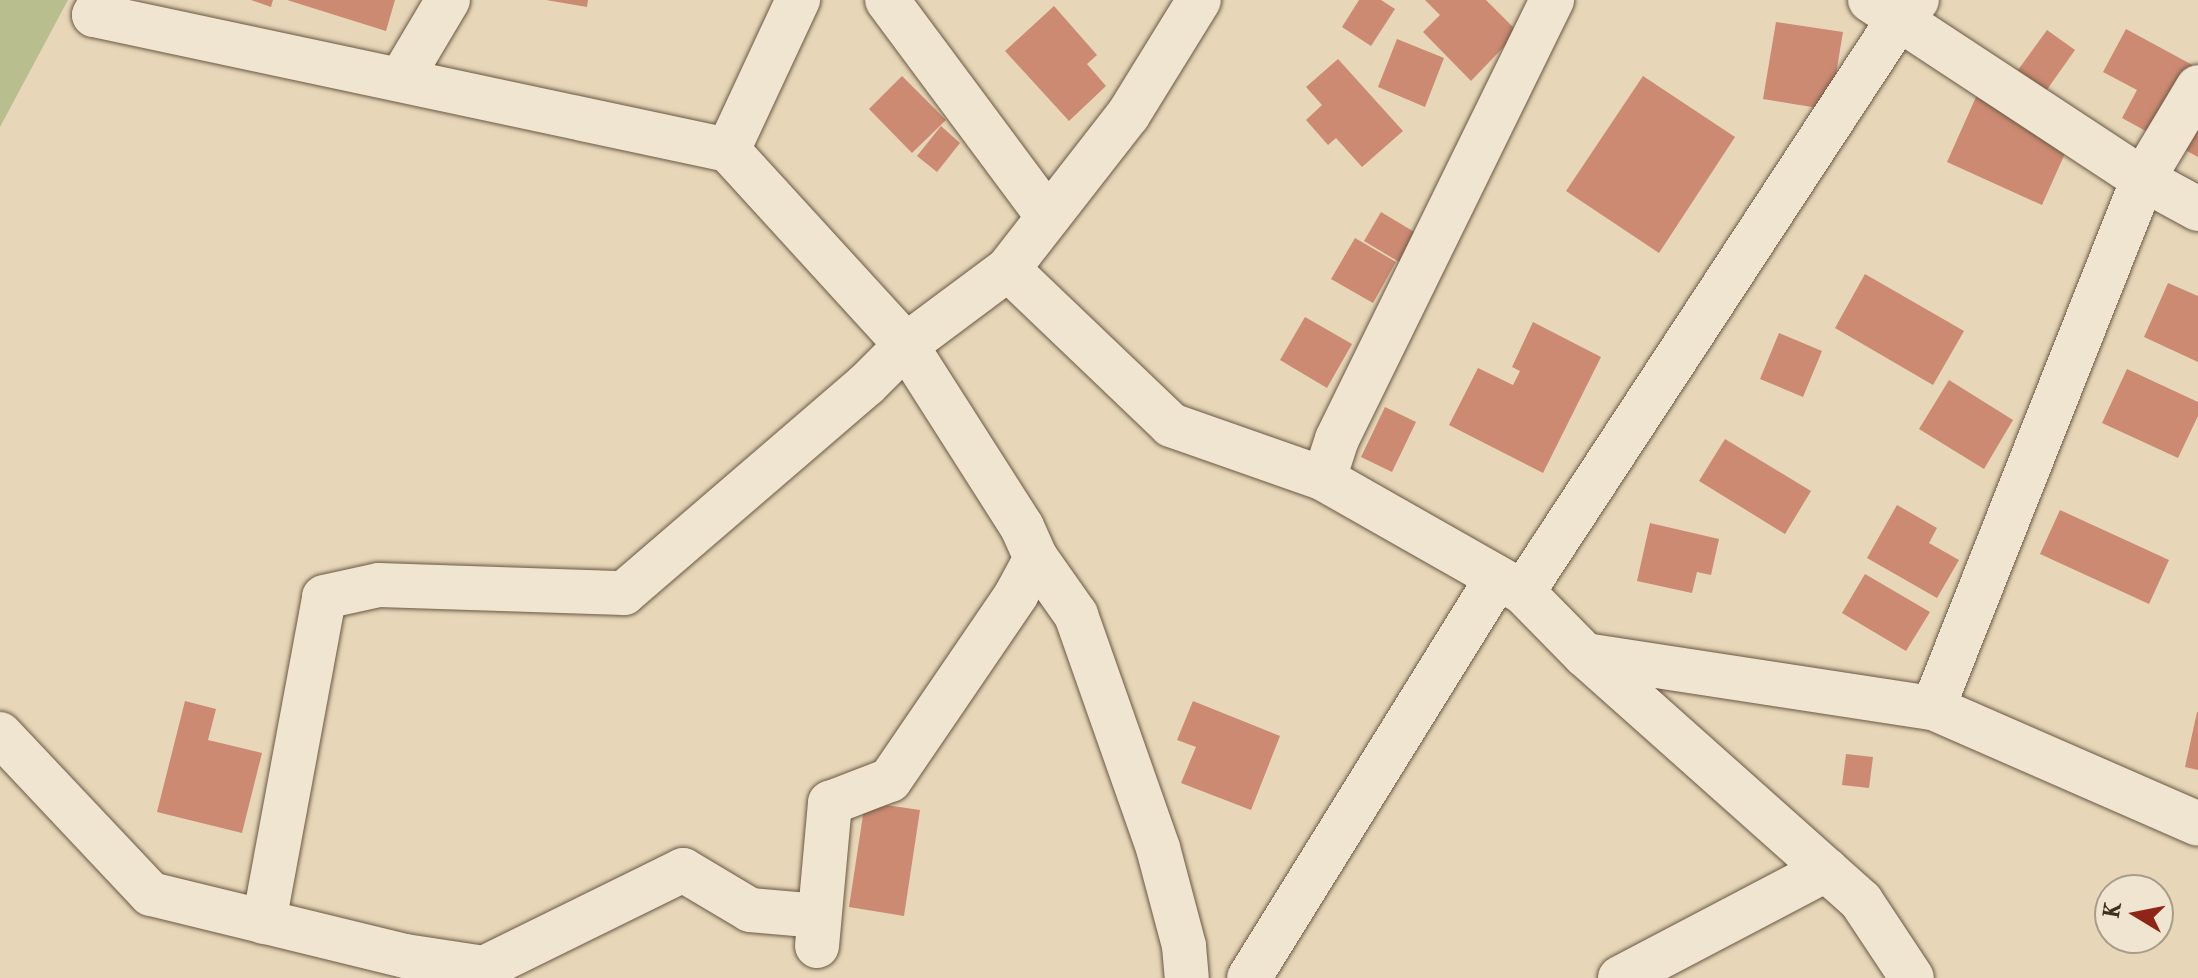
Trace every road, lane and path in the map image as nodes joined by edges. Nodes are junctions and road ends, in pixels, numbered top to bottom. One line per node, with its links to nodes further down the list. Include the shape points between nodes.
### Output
1 (102, 0): 8 (street, via 94,15)
2 (448, 0): 8 (street)
3 (798, 0): 10 (street)
4 (887, 0): 13 (street)
5 (1199, 0): 13 (street, via 1128,115)
6 (1552, 0): 16 (street, via 1337,439)
7 (1896, 6): 11 (street); 18 (street)
8 (401, 79): 10 (street)
9 (2198, 87): 11 (street)
10 (728, 150): 15 (street)
11 (2143, 179): 12 (street); 20 (street)
12 (2198, 209)
13 (1048, 217): 14 (street)
14 (1008, 269): 15 (street); 16 (street, via 1171,425)
15 (906, 345): 17 (street, via 1022,527); 24 (street, via 624,593 379,585 324,597)
16 (1324, 479): 18 (street)
17 (1036, 558): 24 (street, via 890,780 830,803 818,931 750,910 683,870 484,968 405,956); 25 (street, via 1076,615 1158,848 1184,946)
18 (1510, 585): 19 (street); 26 (street)
19 (1585, 655): 20 (street); 23 (street)
20 (1933, 708): 22 (street)
21 (0, 734): 24 (street, via 151,894)
22 (2198, 824)
23 (1826, 870): 27 (street); 28 (street, via 1861,901)
24 (264, 922)
25 (1187, 978)
26 (1249, 978)
27 (1620, 978)
28 (1912, 978)

